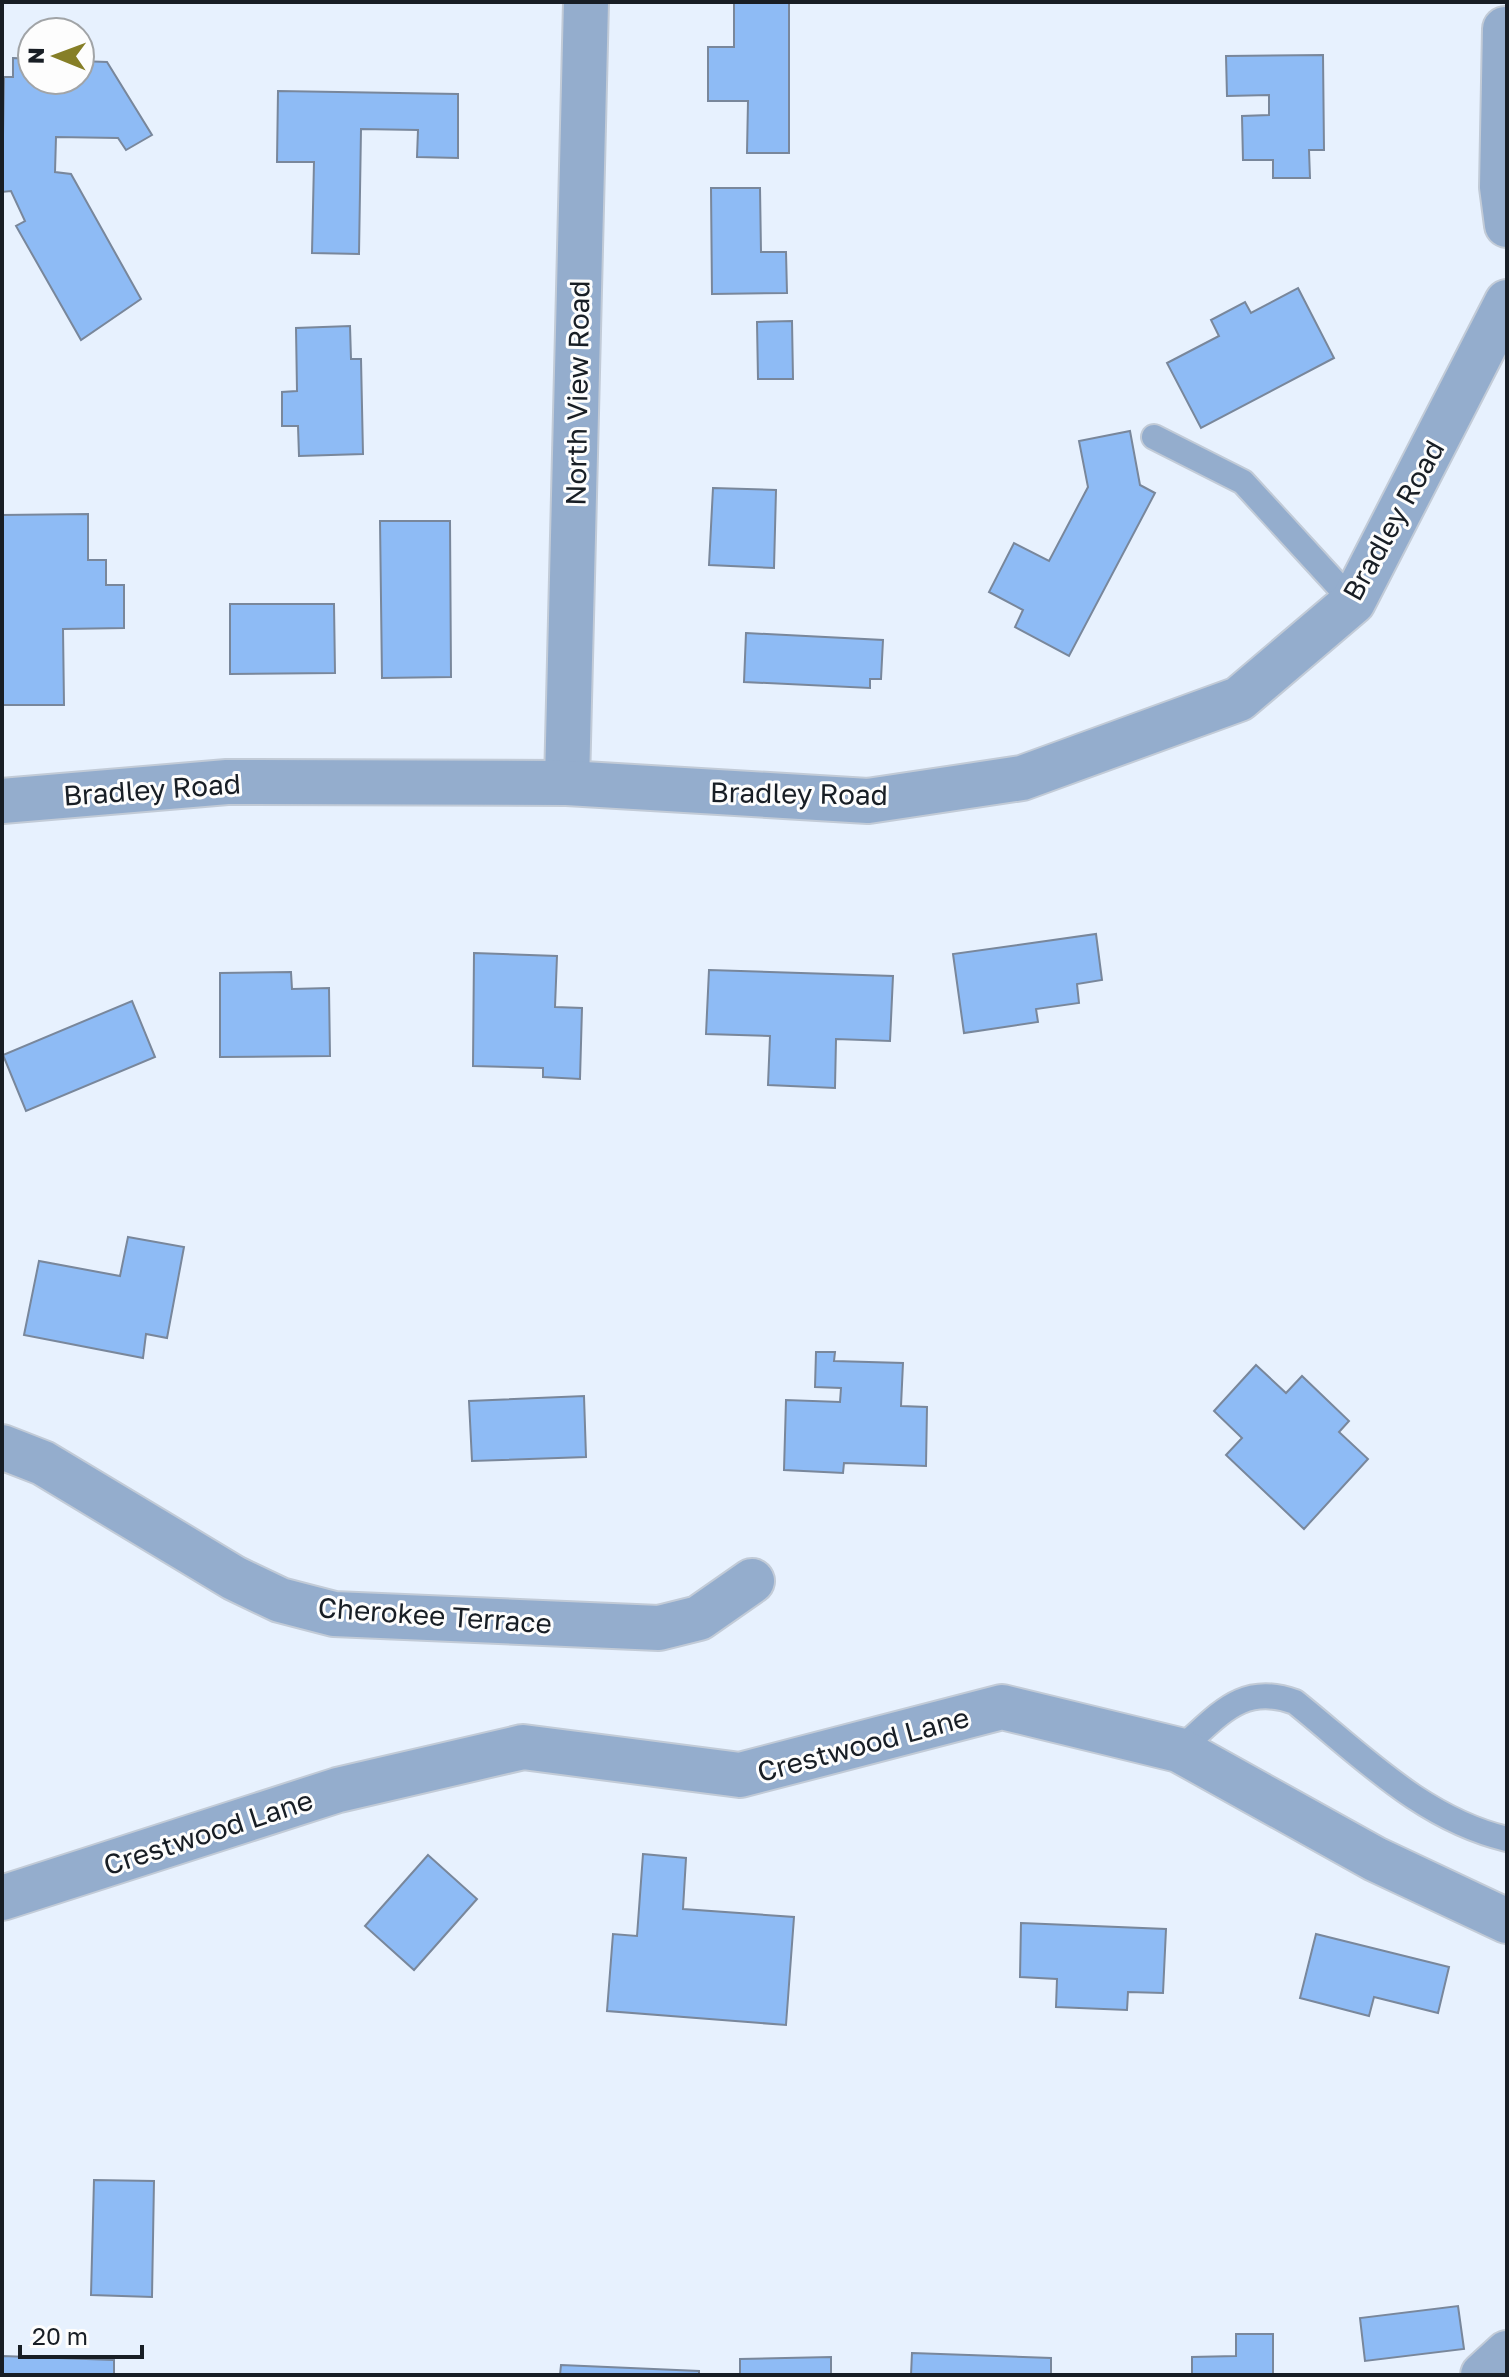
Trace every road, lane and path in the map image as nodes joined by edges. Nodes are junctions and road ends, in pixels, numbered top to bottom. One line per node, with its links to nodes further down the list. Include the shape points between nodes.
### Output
1 (586, 2): 7 (street, North View Road)
2 (1501, 20): 3 (street)
3 (1507, 225)
4 (1507, 302): 6 (street, Bradley Road)
5 (1154, 437): 6 (lane, via 1243,482)
6 (1353, 602): 7 (street, Bradley Road, via 1239,699 1022,778 868,801)
7 (567, 783): 8 (street, Bradley Road, via 227,782)
8 (2, 801)
9 (2, 1447): 10 (street, Cherokee Terrace, via 43,1463 234,1578 280,1600 334,1614 659,1628 699,1618)
10 (752, 1581)
11 (1179, 1750): 12 (lane, via 1234,1703 1254,1694 1278,1695 1295,1702 1389,1781 1437,1813 1475,1832); 13 (street, Crestwood Lane, via 1002,1707 740,1775 523,1747 338,1790); 14 (street, Crestwood Lane, via 1375,1859)
12 (1507, 1839)
13 (2, 1898)
14 (1507, 1921)
15 (1507, 2353): 16 (street)
16 (1483, 2375)

